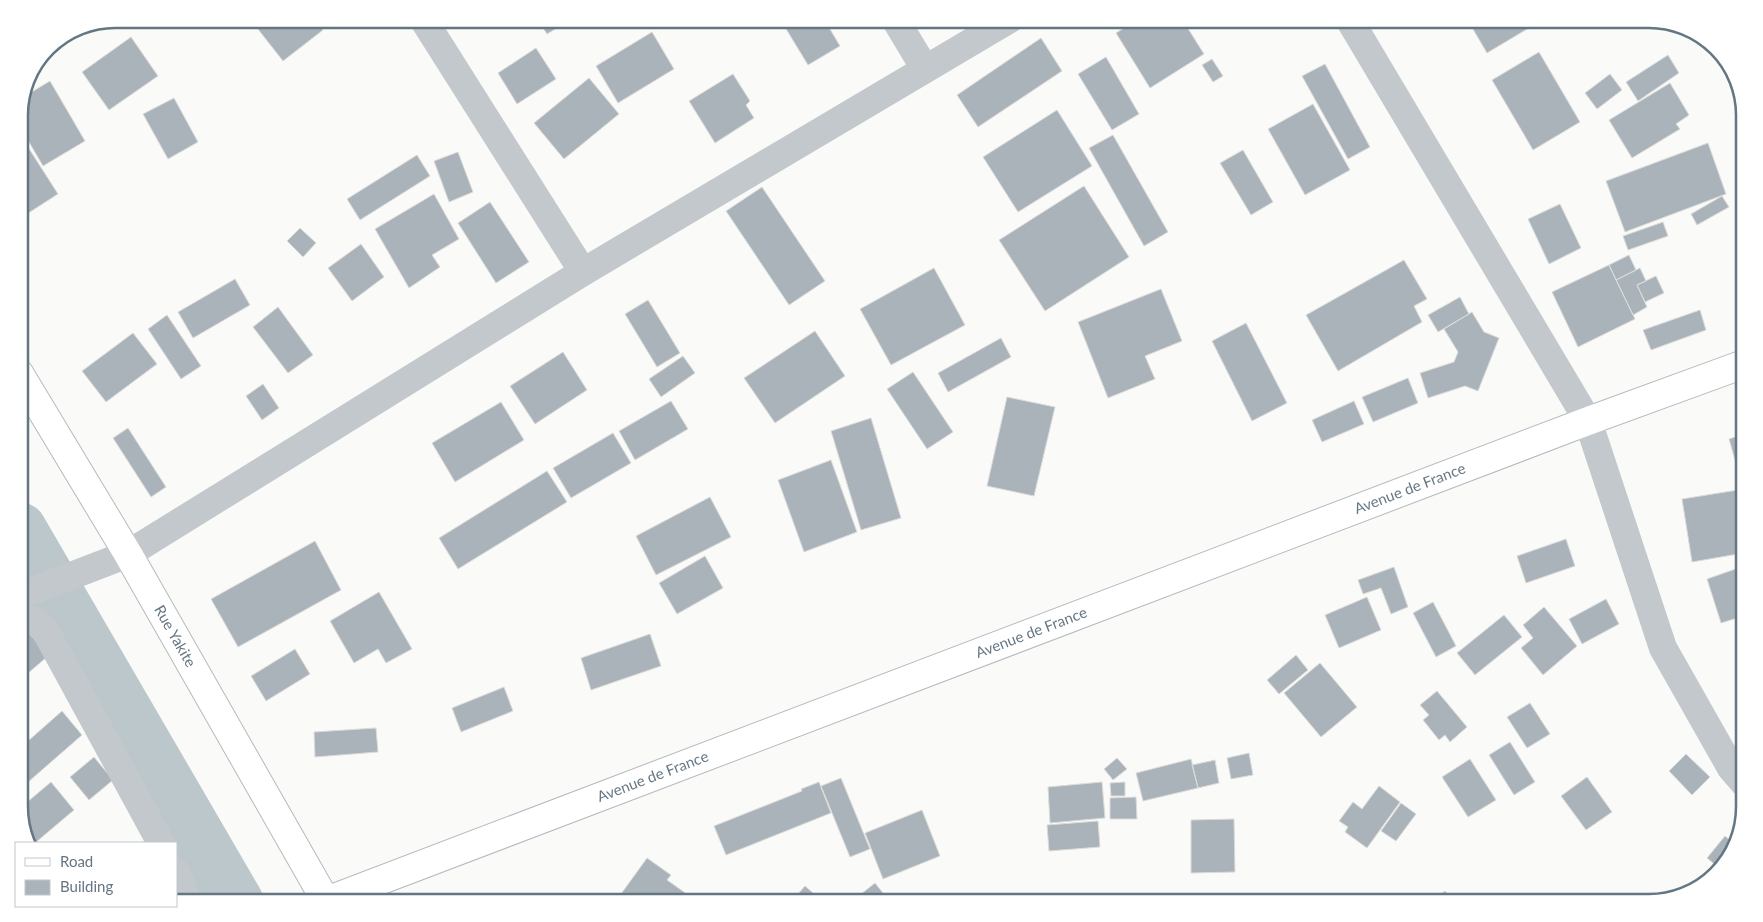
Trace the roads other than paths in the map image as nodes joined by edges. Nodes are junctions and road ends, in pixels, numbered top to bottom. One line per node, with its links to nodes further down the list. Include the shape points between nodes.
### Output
1 (429, 28): 6 (street)
2 (900, 28): 5 (street)
3 (995, 28): 5 (street)
4 (1354, 28): 9 (street)
5 (925, 69): 6 (street)
6 (583, 272): 10 (street)
7 (1735, 367): 9 (main road, Avenue de France)
8 (28, 390): 10 (main road, Rue Yakite)
9 (1588, 421): 13 (street, via 1663,648); 18 (main road, Avenue de France)
10 (120, 556): 11 (street); 17 (main road, Rue Yakite)
11 (28, 600)
12 (28, 614): 14 (street, via 45,630)
13 (1736, 774)
14 (160, 842)
15 (178, 876): 16 (street)
16 (184, 894)
17 (319, 894)
18 (345, 894)

